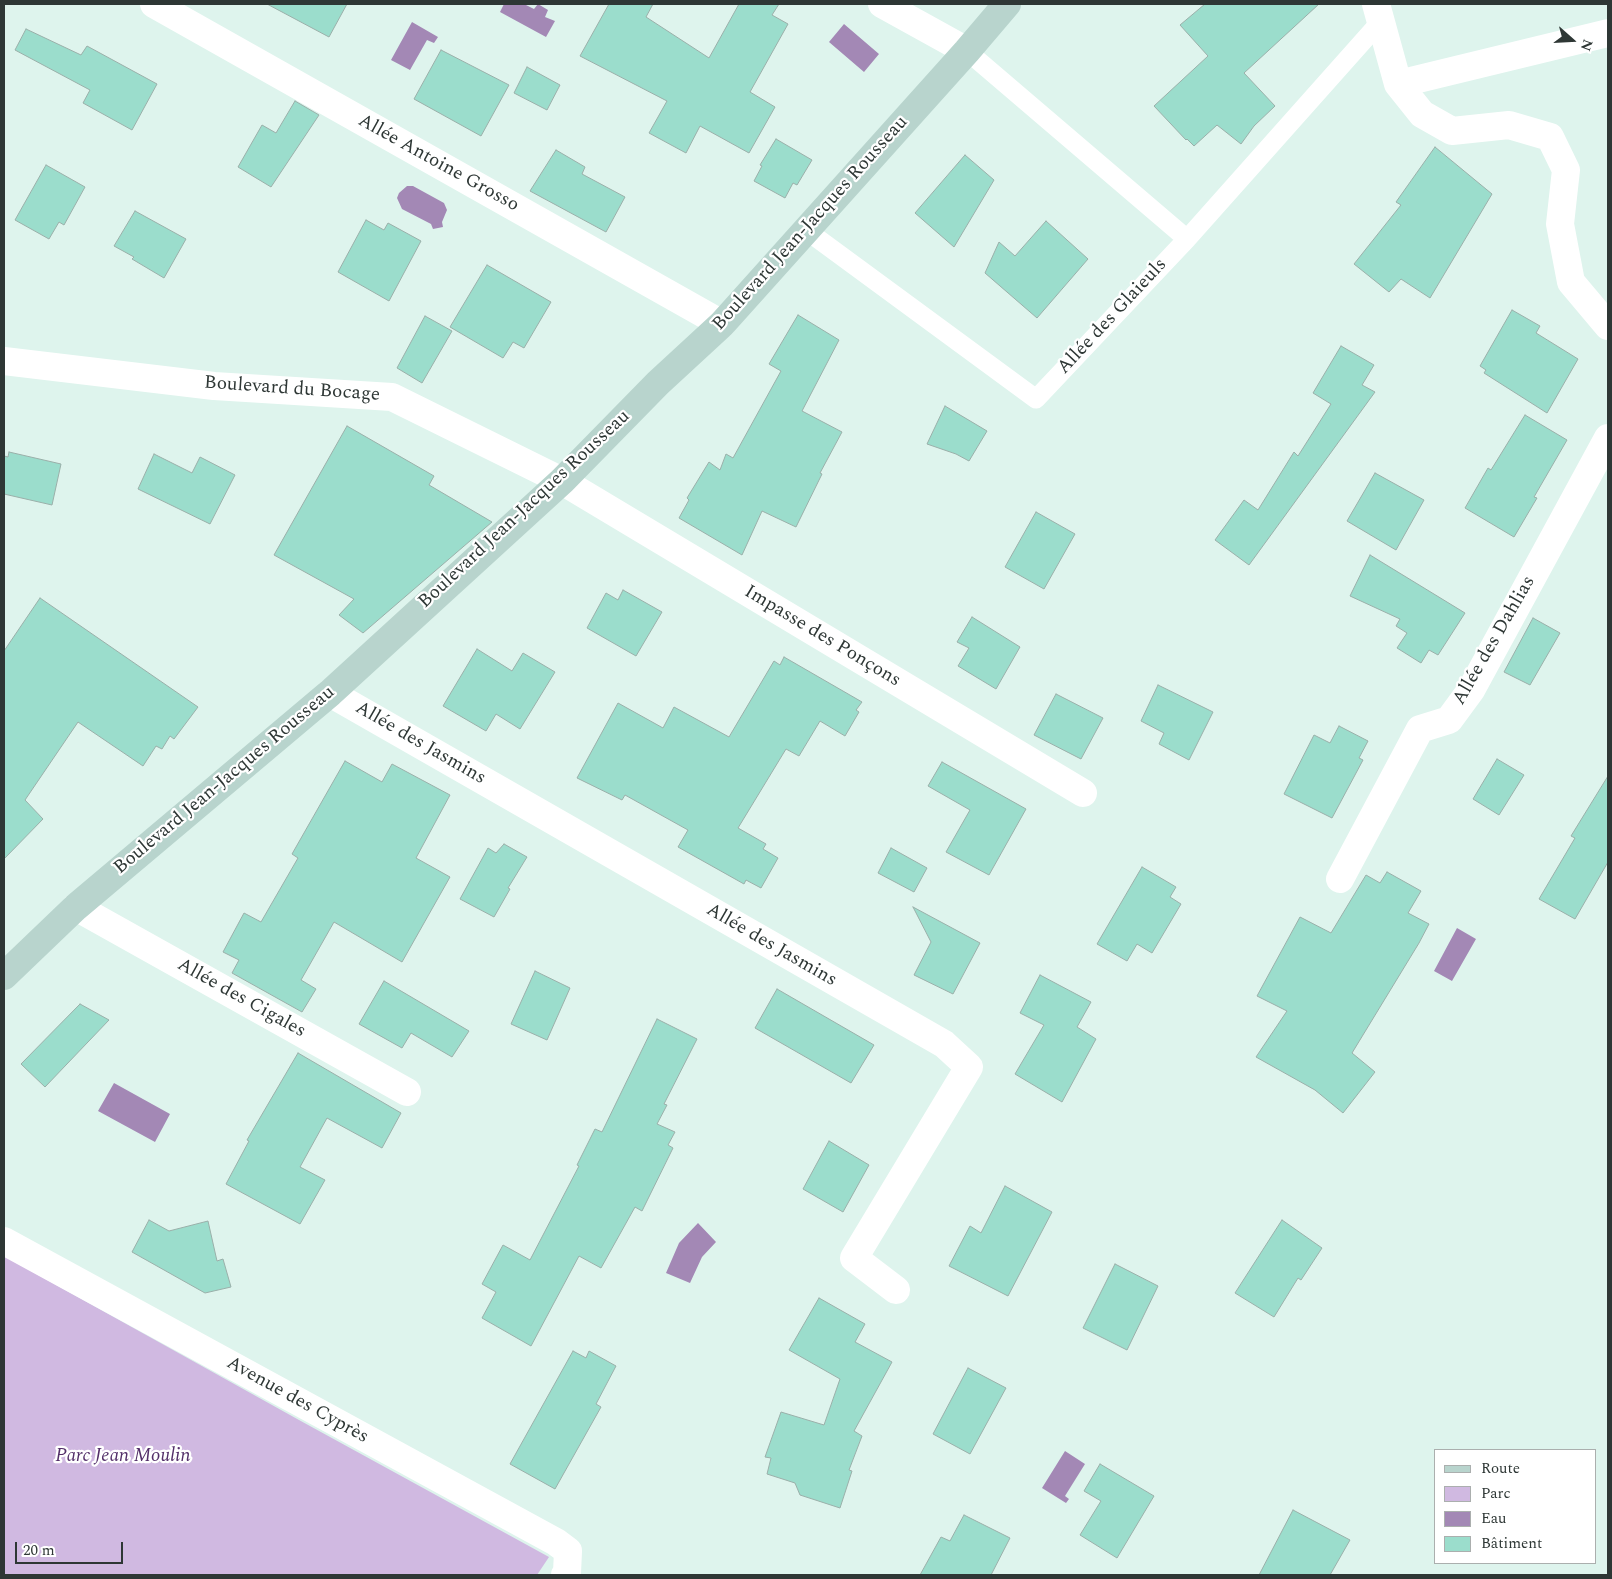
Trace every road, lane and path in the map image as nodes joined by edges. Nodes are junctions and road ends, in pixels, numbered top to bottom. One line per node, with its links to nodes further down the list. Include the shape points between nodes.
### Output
1 (154, 4): 10 (street, Allée Antoine Grosso)
2 (882, 4): 6 (street)
3 (1007, 4): 6 (street, Boulevard Jean-Jacques Rousseau)
4 (1378, 13): 7 (street); 9 (lane, Allée des Glaieuls)
5 (1608, 34): 7 (street)
6 (967, 51): 8 (street, Boulevard Jean-Jacques Rousseau); 9 (lane)
7 (1398, 84): 11 (street, via 1422,114 1452,131 1509,125 1550,137 1566,170 1560,224 1571,282)
8 (806, 230): 9 (lane, Allée des Glaieuls, via 1036,399); 10 (street, Boulevard Jean-Jacques Rousseau)
9 (1187, 239)
10 (722, 324): 14 (street, Boulevard Jean-Jacques Rousseau)
11 (1608, 326)
12 (4, 361): 14 (street, Boulevard du Bocage, via 214,386 392,397)
13 (1608, 438): 17 (street, Allée des Dahlias, via 1471,690 1449,720 1420,729)
14 (562, 480): 15 (street, Boulevard Jean-Jacques Rousseau); 16 (street, Impasse des Ponçons)
15 (330, 693): 18 (street, Boulevard Jean-Jacques Rousseau); 22 (street, Allée des Jasmins, via 944,1044 969,1067 854,1258)
16 (1083, 793)
17 (1340, 879)
18 (76, 907): 19 (street, Boulevard Jean-Jacques Rousseau); 20 (street, Allée des Cigales)
19 (4, 976)
20 (407, 1092)
21 (4, 1241): 23 (street, Avenue des Cyprès, via 556,1542 568,1551)
22 (896, 1290)
23 (565, 1575)

